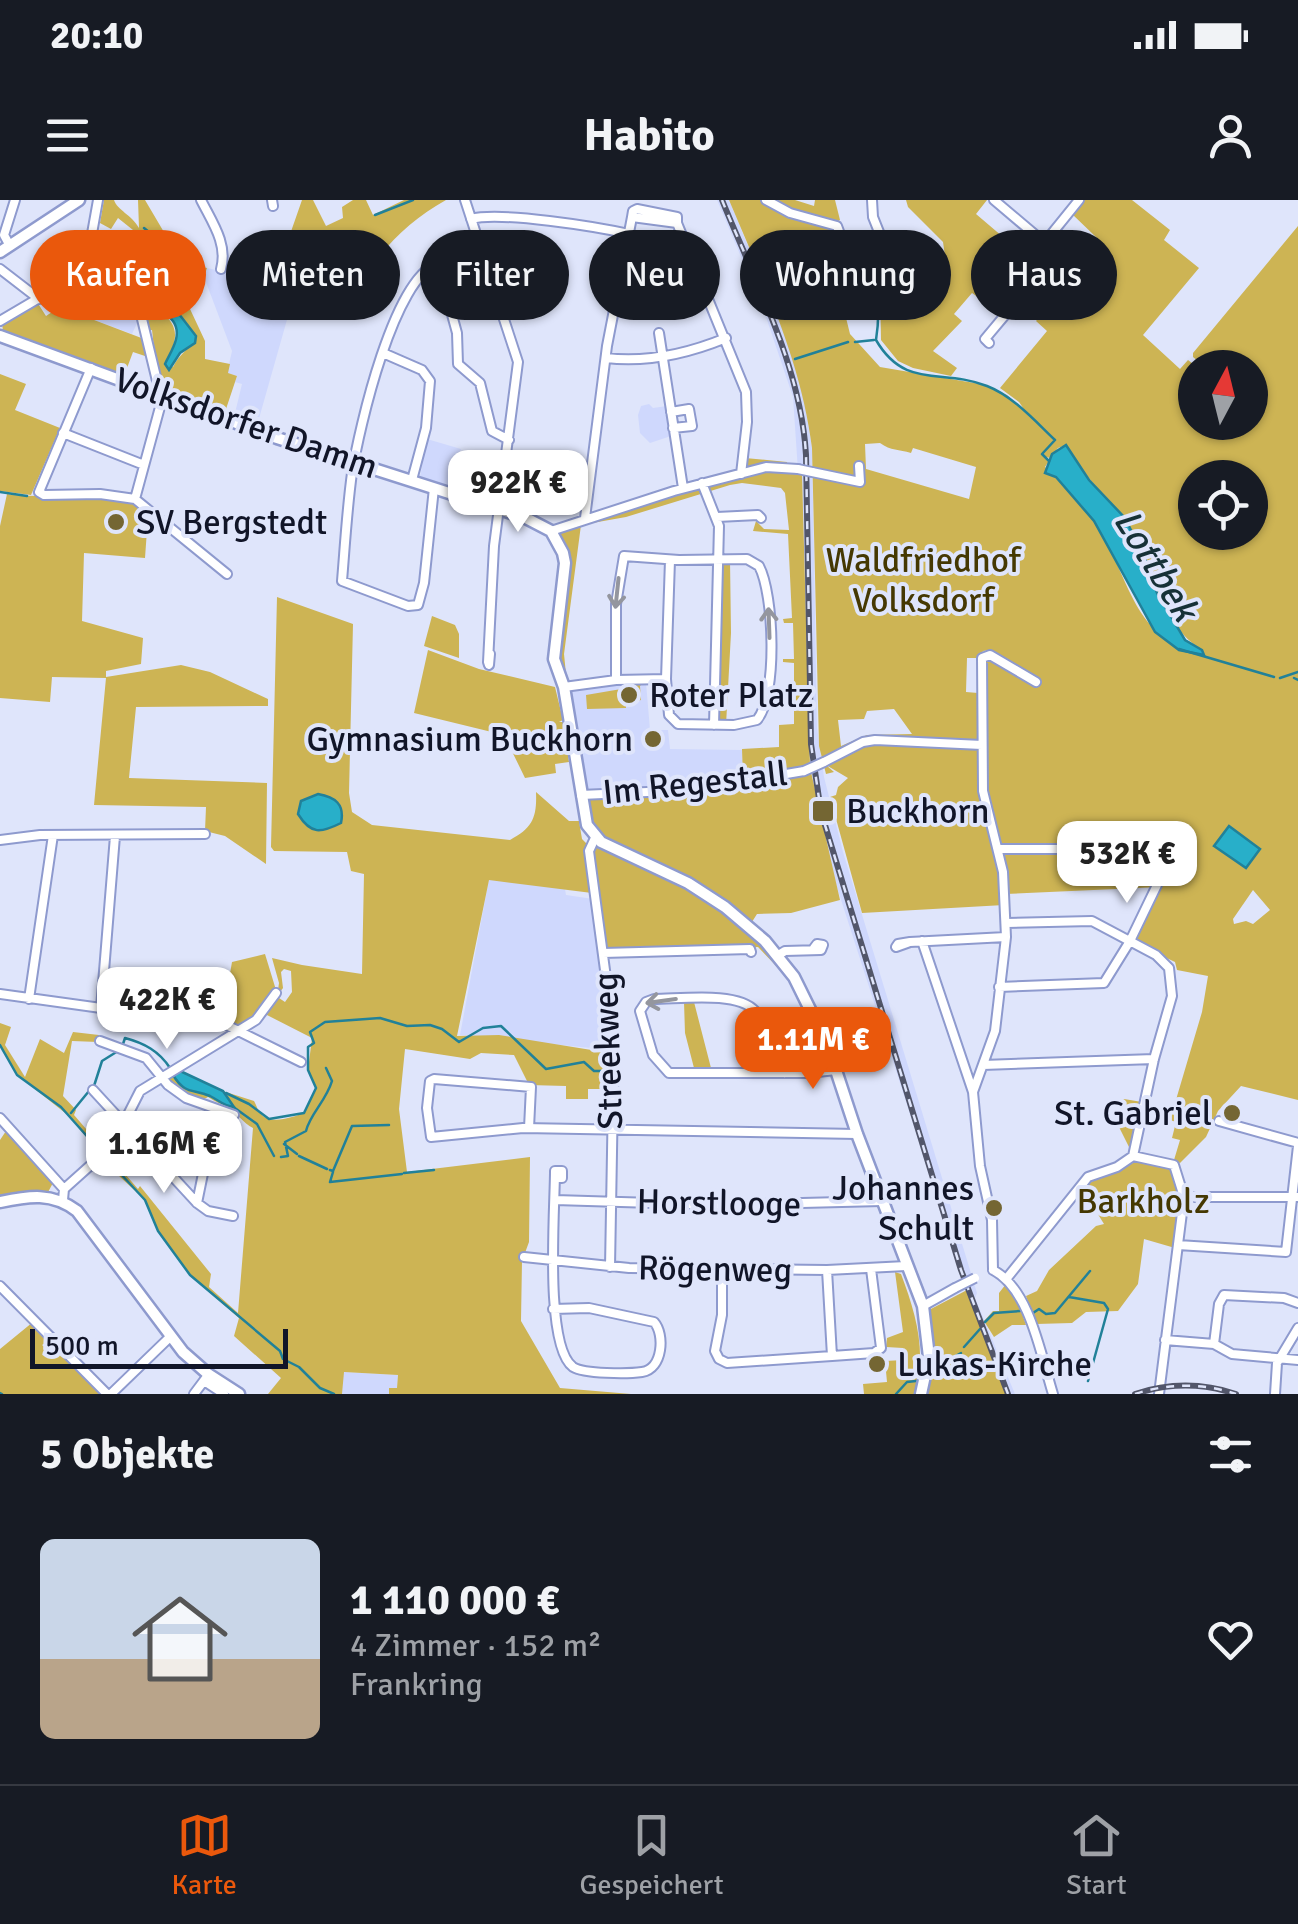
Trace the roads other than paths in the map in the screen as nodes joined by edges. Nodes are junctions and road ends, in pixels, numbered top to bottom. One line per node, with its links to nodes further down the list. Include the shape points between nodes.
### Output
1 (16, 200): 23 (street)
2 (79, 200): 23 (main road)
3 (98, 200): 15 (street)
4 (201, 200): 25 (street, via 223,250)
5 (465, 200): 13 (street)
6 (659, 200): 11 (street)
7 (766, 200): 19 (street)
8 (872, 200): 20 (street)
9 (994, 200): 21 (street)
10 (1080, 200): 22 (street)
11 (657, 212): 12 (street, via 635,209); 14 (street, via 676,215)
12 (632, 217): 14 (street); 18 (street)
13 (472, 219): 16 (street); 17 (street)
14 (677, 223): 37 (street)
15 (93, 230)
16 (475, 230)
17 (600, 230)
18 (630, 230)
19 (838, 230)
20 (878, 230)
21 (1030, 230)
22 (1054, 230)
23 (5, 249)
24 (0, 268): 27 (street)
25 (221, 269)
26 (420, 276): 39 (street, via 392,320)
27 (30, 292)
28 (30, 304): 34 (street)
29 (142, 320): 43 (street)
30 (453, 320): 47 (street, via 458,364 479,382 492,431)
31 (504, 320): 47 (street, via 518,362)
32 (613, 320): 41 (street)
33 (1001, 320): 38 (street, via 985,339)
34 (0, 321)
35 (0, 336): 42 (main road, Volksdorfer Damm)
36 (656, 337): 40 (street)
37 (726, 338): 40 (street); 51 (street, via 747,402)
38 (989, 343)
39 (383, 353): 48 (street); 52 (street, via 422,370 430,381)
40 (662, 356): 41 (street); 44 (street)
41 (606, 358): 59 (street)
42 (91, 368): 43 (main road, Volksdorfer Damm); 46 (street)
43 (160, 394): 48 (main road, Volksdorfer Damm); 49 (street)
44 (671, 412): 45 (street); 45 (street, via 689,409 692,426)
45 (673, 428): 55 (street)
46 (63, 433): 49 (street); 56 (street, via 38,490)
47 (509, 440): 57 (street)
48 (354, 462): 52 (main road, Volksdorfer Damm); 54 (street, via 342,581 415,607 424,583)
49 (144, 465): 56 (street)
50 (859, 466): 51 (street, bridge, via 860,482 798,469)
51 (741, 474): 53 (street)
52 (412, 480): 54 (main road, Volksdorfer Damm)
53 (702, 483): 55 (street); 58 (street)
54 (434, 488): 57 (main road, Volksdorfer Damm)
55 (683, 488): 59 (street)
56 (135, 499): 64 (street)
57 (499, 508): 61 (main road, Volksdorfer Damm); 65 (street)
58 (717, 516): 60 (street); 63 (street)
59 (585, 518): 61 (street)
60 (761, 518)
61 (550, 531): 69 (main road, via 565,564 554,650)
62 (670, 560): 63 (street); 66 (street); 67 (street, one-way to 67, via 622,559)
63 (718, 560): 70 (street); 70 (street, one-way to 63, via 750,724 763,712 770,668 764,578 747,559)
64 (227, 574)
65 (490, 654)
66 (666, 679): 67 (street); 70 (street, via 673,720)
67 (616, 680): 69 (street)
68 (1036, 682): 71 (street, via 990,655 982,658)
69 (564, 687): 72 (main road)
70 (714, 725)
71 (982, 745): 72 (street, Im Regestall, bridge, via 875,740 804,771 681,792); 78 (street, via 984,791)
72 (581, 795): 76 (main road)
73 (53, 834): 75 (street); 77 (street); 92 (street)
74 (205, 834): 75 (street)
75 (114, 836): 91 (street)
76 (595, 838): 86 (street, Streekweg, via 590,851); 87 (main road, via 713,898)
77 (0, 840)
78 (998, 849): 79 (street); 82 (street, via 1082,848 1150,838 1157,885)
79 (1007, 923): 80 (street); 82 (street, via 1092,922)
80 (1006, 938): 81 (street); 88 (street)
81 (922, 941): 83 (street); 102 (street)
82 (1130, 941): 88 (street, via 1101,984); 95 (street, via 1162,960 1172,975)
83 (910, 942)
84 (814, 948): 87 (street)
85 (751, 952): 86 (street)
86 (604, 953): 109 (street, Streekweg, via 614,1036)
87 (777, 956): 98 (main road)
88 (998, 987): 97 (street, via 998,1016)
89 (276, 993): 93 (street, via 262,1015)
90 (0, 994): 92 (street)
91 (104, 996): 92 (street, via 101,1008); 93 (street, via 188,1006)
92 (29, 999)
93 (238, 1032): 96 (street); 100 (street)
94 (100, 1042): 100 (street, via 146,1058)
95 (1154, 1059): 97 (street); 112 (street)
96 (300, 1062)
97 (983, 1065): 102 (street)
98 (836, 1070): 99 (street); 110 (main road)
99 (785, 1073): 99 (street, one-way to 99, via 748,1003 654,1000 640,1011 653,1055 668,1073)
100 (162, 1077): 103 (street, via 186,1098); 107 (street, via 140,1091)
101 (93, 1090): 107 (street)
102 (973, 1092): 131 (street)
103 (216, 1110): 104 (street); 121 (street)
104 (234, 1114)
105 (0, 1118): 114 (street)
106 (1218, 1121): 111 (street)
107 (124, 1123): 114 (street, via 112,1146); 121 (street)
108 (529, 1128): 108 (street, via 431,1137 430,1081 531,1087); 109 (street)
109 (612, 1130): 110 (street); 118 (street, Streekweg)
110 (857, 1134): 119 (main road)
111 (1298, 1144): 116 (street)
112 (1133, 1156): 115 (street, via 1174,1165); 132 (street, via 1088,1176)
113 (555, 1178): 117 (street)
114 (63, 1194): 120 (main road); 138 (main road)
115 (1184, 1197): 116 (street); 123 (street)
116 (1294, 1197): 123 (street, via 1286,1252)
117 (555, 1200): 118 (street, Horstlooge); 125 (street)
118 (612, 1201): 119 (street, Horstlooge); 126 (street, Streekweg)
119 (882, 1201): 127 (main road)
120 (0, 1202)
121 (196, 1202): 122 (street)
122 (233, 1216)
123 (1178, 1245): 139 (street)
124 (524, 1257): 125 (street, Rögenweg)
125 (554, 1261): 126 (street, Rögenweg); 136 (street)
126 (610, 1266): 129 (street, Rögenweg)
127 (906, 1266): 128 (street, Rögenweg); 135 (main road)
128 (871, 1269): 130 (street, Rögenweg); 141 (street, via 881,1348)
129 (722, 1270): 130 (street, Rögenweg); 141 (street, via 719,1360)
130 (827, 1270): 141 (street)
131 (993, 1270): 132 (street); 135 (street, bridge)
132 (1007, 1278): 150 (street, via 1021,1298)
133 (0, 1286): 145 (street)
134 (1298, 1302): 140 (street, via 1224,1295)
135 (922, 1306): 149 (main road, via 928,1357)
136 (553, 1309): 136 (street, via 566,1360 580,1370 641,1372 659,1356 654,1322 589,1308)
137 (1298, 1328): 142 (street)
138 (170, 1336): 144 (main road); 145 (street)
139 (1166, 1340): 140 (street); 151 (street)
140 (1214, 1344): 142 (street, via 1232,1354)
141 (832, 1356)
142 (1279, 1359): 143 (street); 152 (street)
143 (1298, 1360)
144 (206, 1378): 146 (street); 147 (street); 148 (main road)
145 (109, 1394)
146 (194, 1394)
147 (224, 1394)
148 (239, 1394)
149 (921, 1394)
150 (1053, 1394)
151 (1159, 1394)
152 (1275, 1394)

